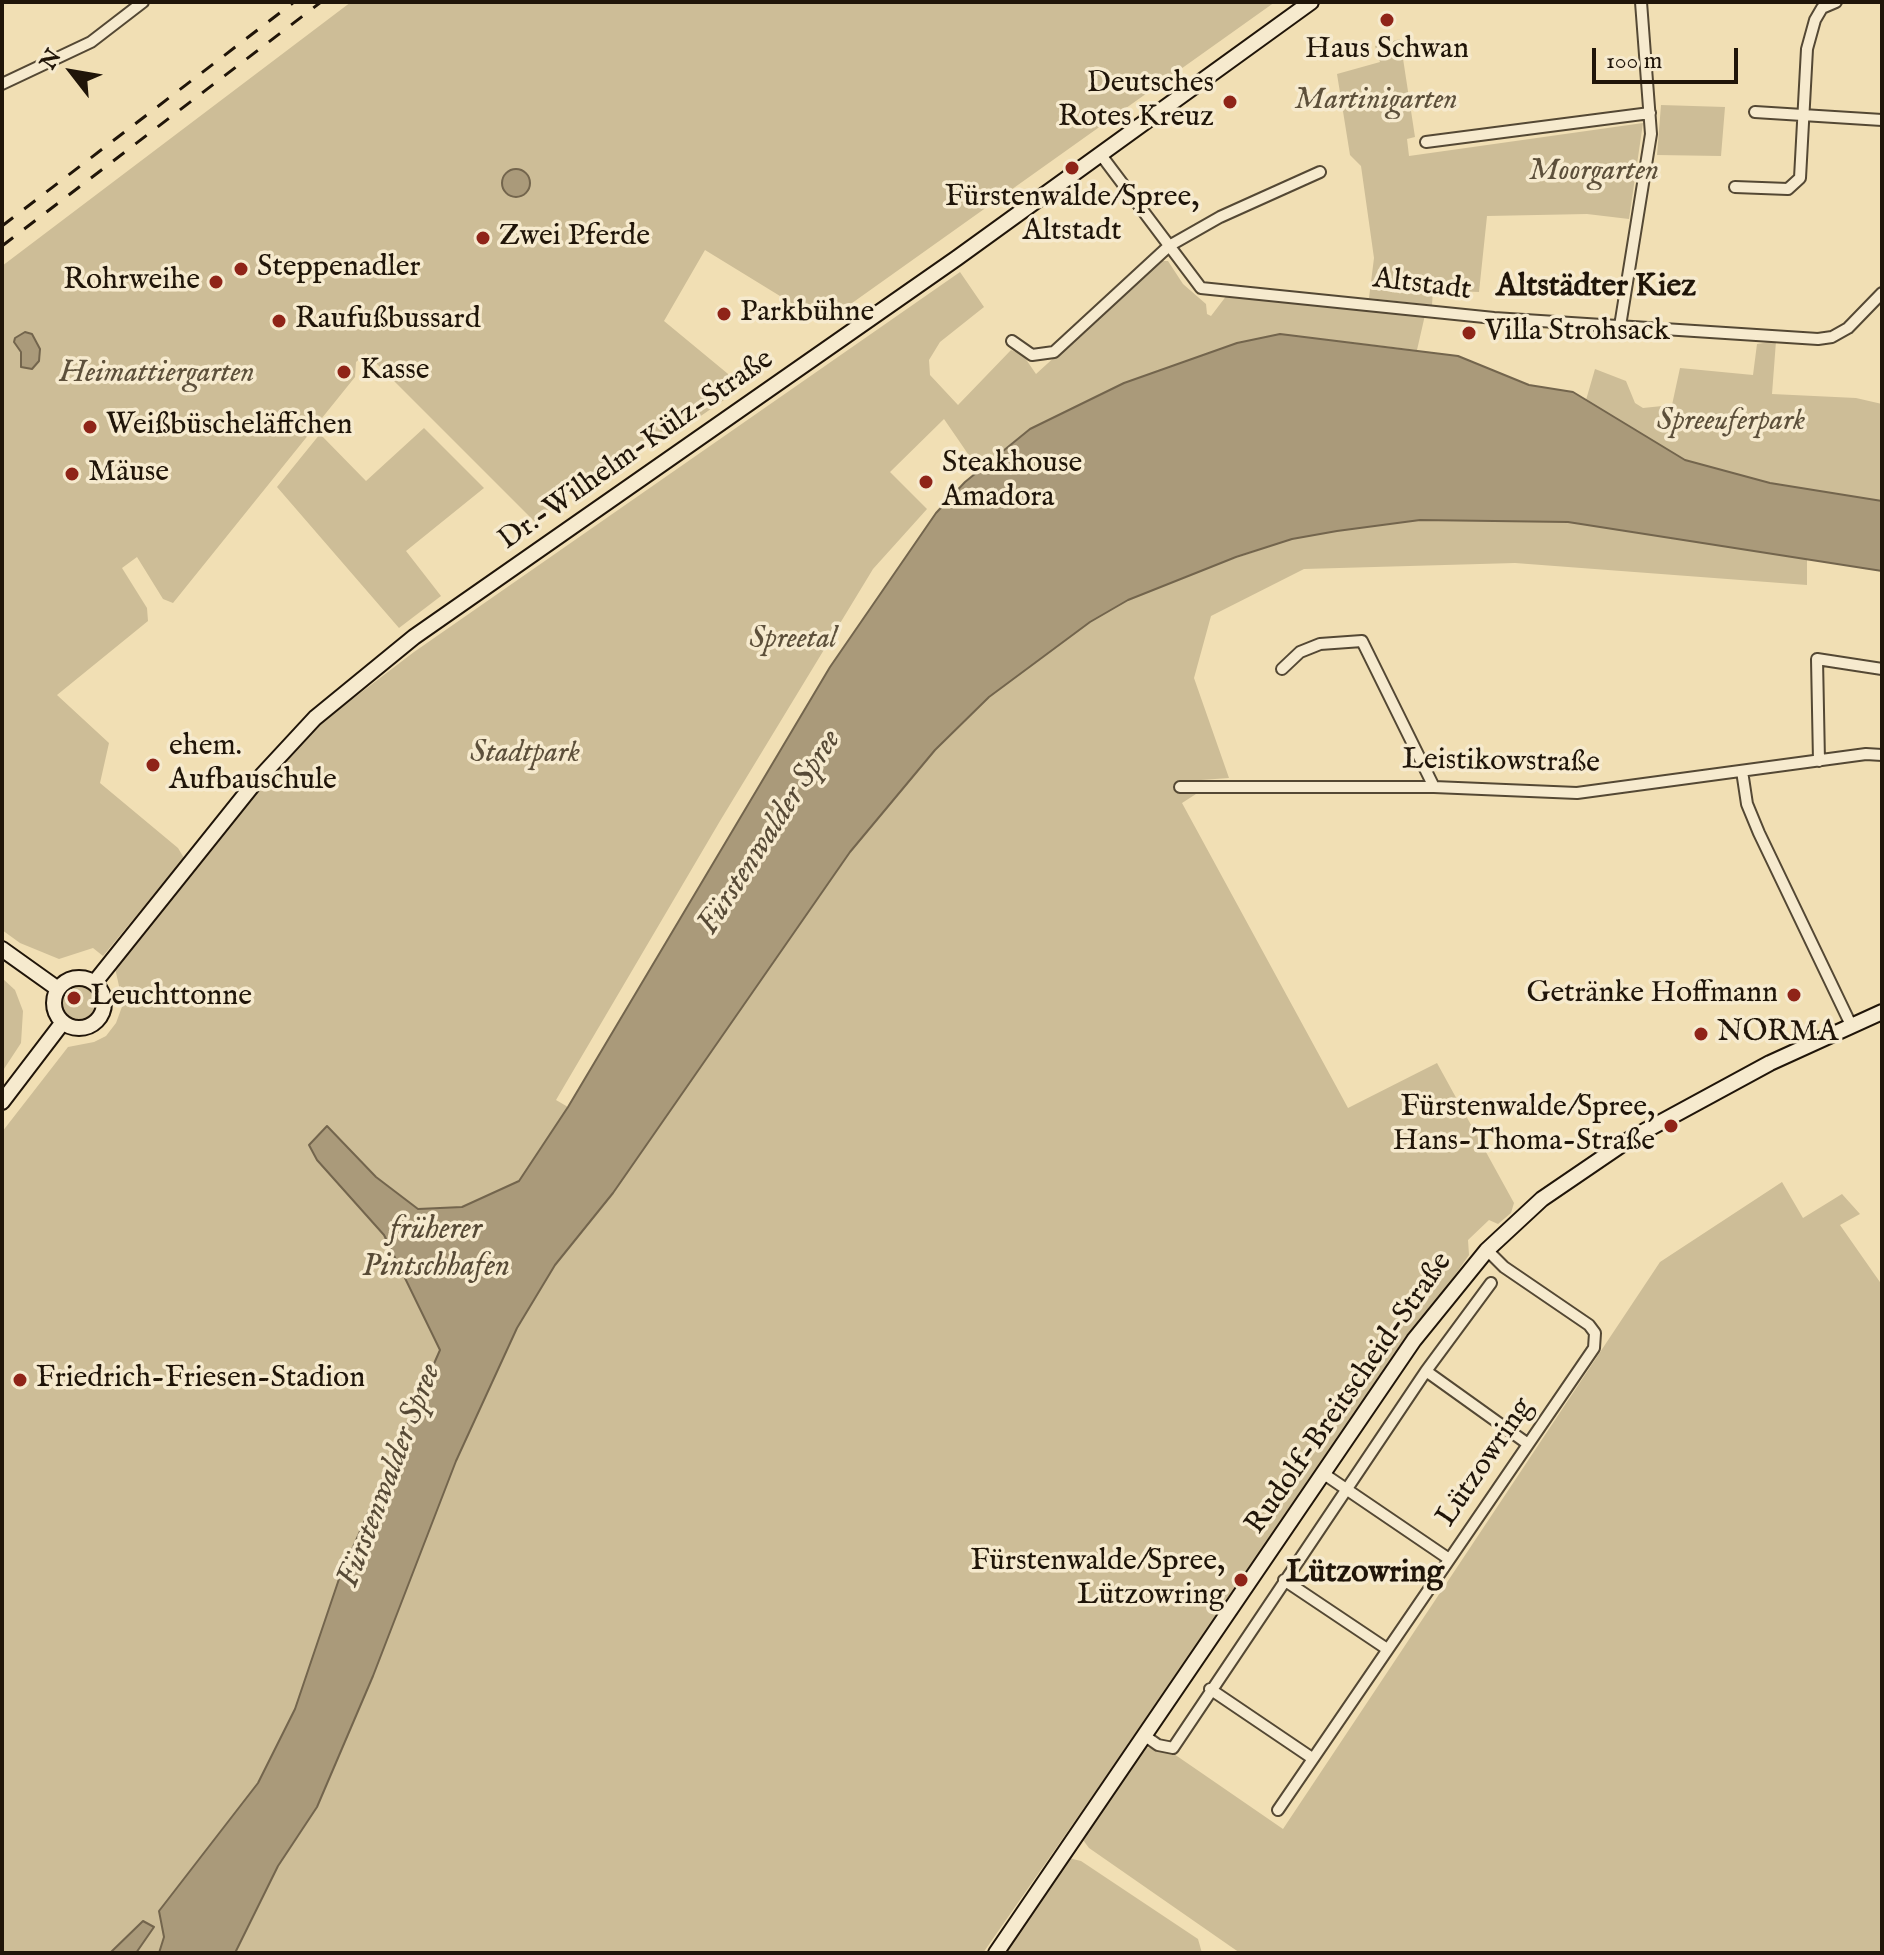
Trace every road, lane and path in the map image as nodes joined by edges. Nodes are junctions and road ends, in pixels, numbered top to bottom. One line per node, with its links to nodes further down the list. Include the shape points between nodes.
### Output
1 (143, 2): 5 (street, via 91,42)
2 (1311, 2): 11 (main road, Dr.-Wilhelm-Külz-Straße)
3 (1641, 2): 7 (street)
4 (1836, 2): 8 (street, via 1822,8 1815,20 1807,49)
5 (2, 84)
6 (1755, 112): 8 (street)
7 (1650, 113): 10 (street); 16 (street)
8 (1803, 115): 9 (street); 13 (street, via 1800,178 1788,189)
9 (1882, 120)
10 (1426, 142)
11 (1101, 155): 14 (street, Altstadt); 26 (main road, Dr.-Wilhelm-Külz-Straße, via 414,637 327,708 252,786)
12 (1320, 172): 14 (street)
13 (1735, 187)
14 (1169, 246): 16 (street, Altstadt, via 1201,288); 17 (street, via 1054,352 1032,355)
15 (1882, 293): 16 (street, Altstadt, via 1848,328 1818,339)
16 (1620, 326)
17 (1012, 341)
18 (1282, 669): 24 (street, via 1300,652 1320,644 1362,641)
19 (1882, 669): 21 (street, via 1817,659)
20 (1882, 755): 21 (street, Leistikowstraße)
21 (1819, 761): 22 (street, Leistikowstraße)
22 (1742, 771): 24 (street, Leistikowstraße, via 1577,793); 30 (street, via 1759,833)
23 (1180, 787): 24 (street, Leistikowstraße)
24 (1434, 787)
25 (2, 949): 27 (main road)
26 (95, 982): 27 (main road, via 74,978); 29 (main road, via 104,999 101,1016 88,1027)
27 (58, 989): 29 (main road, via 55,1009)
28 (1882, 1012): 30 (main road, Rudolf-Breitscheid-Straße)
29 (63, 1022): 31 (main road)
30 (1852, 1027): 32 (main road, Rudolf-Breitscheid-Straße, via 1770,1063 1615,1149 1542,1199)
31 (2, 1102)
32 (1487, 1250): 35 (street, Lützowring, via 1595,1333 1592,1351); 36 (main road, Rudolf-Breitscheid-Straße, via 1414,1340)
33 (1491, 1283): 34 (street)
34 (1426, 1371): 35 (street); 37 (street)
35 (1528, 1444): 38 (street, Lützowring)
36 (1324, 1474): 37 (street); 42 (main road, Rudolf-Breitscheid-Straße)
37 (1346, 1490): 38 (street); 39 (street)
38 (1449, 1559): 40 (street, Lützowring)
39 (1284, 1580): 40 (street); 41 (street)
40 (1387, 1649): 43 (street, Lützowring)
41 (1210, 1689): 42 (street, via 1173,1748); 43 (street)
42 (1145, 1736): 45 (main road, Rudolf-Breitscheid-Straße)
43 (1312, 1758): 44 (street, Lützowring)
44 (1278, 1810)
45 (996, 1953)

